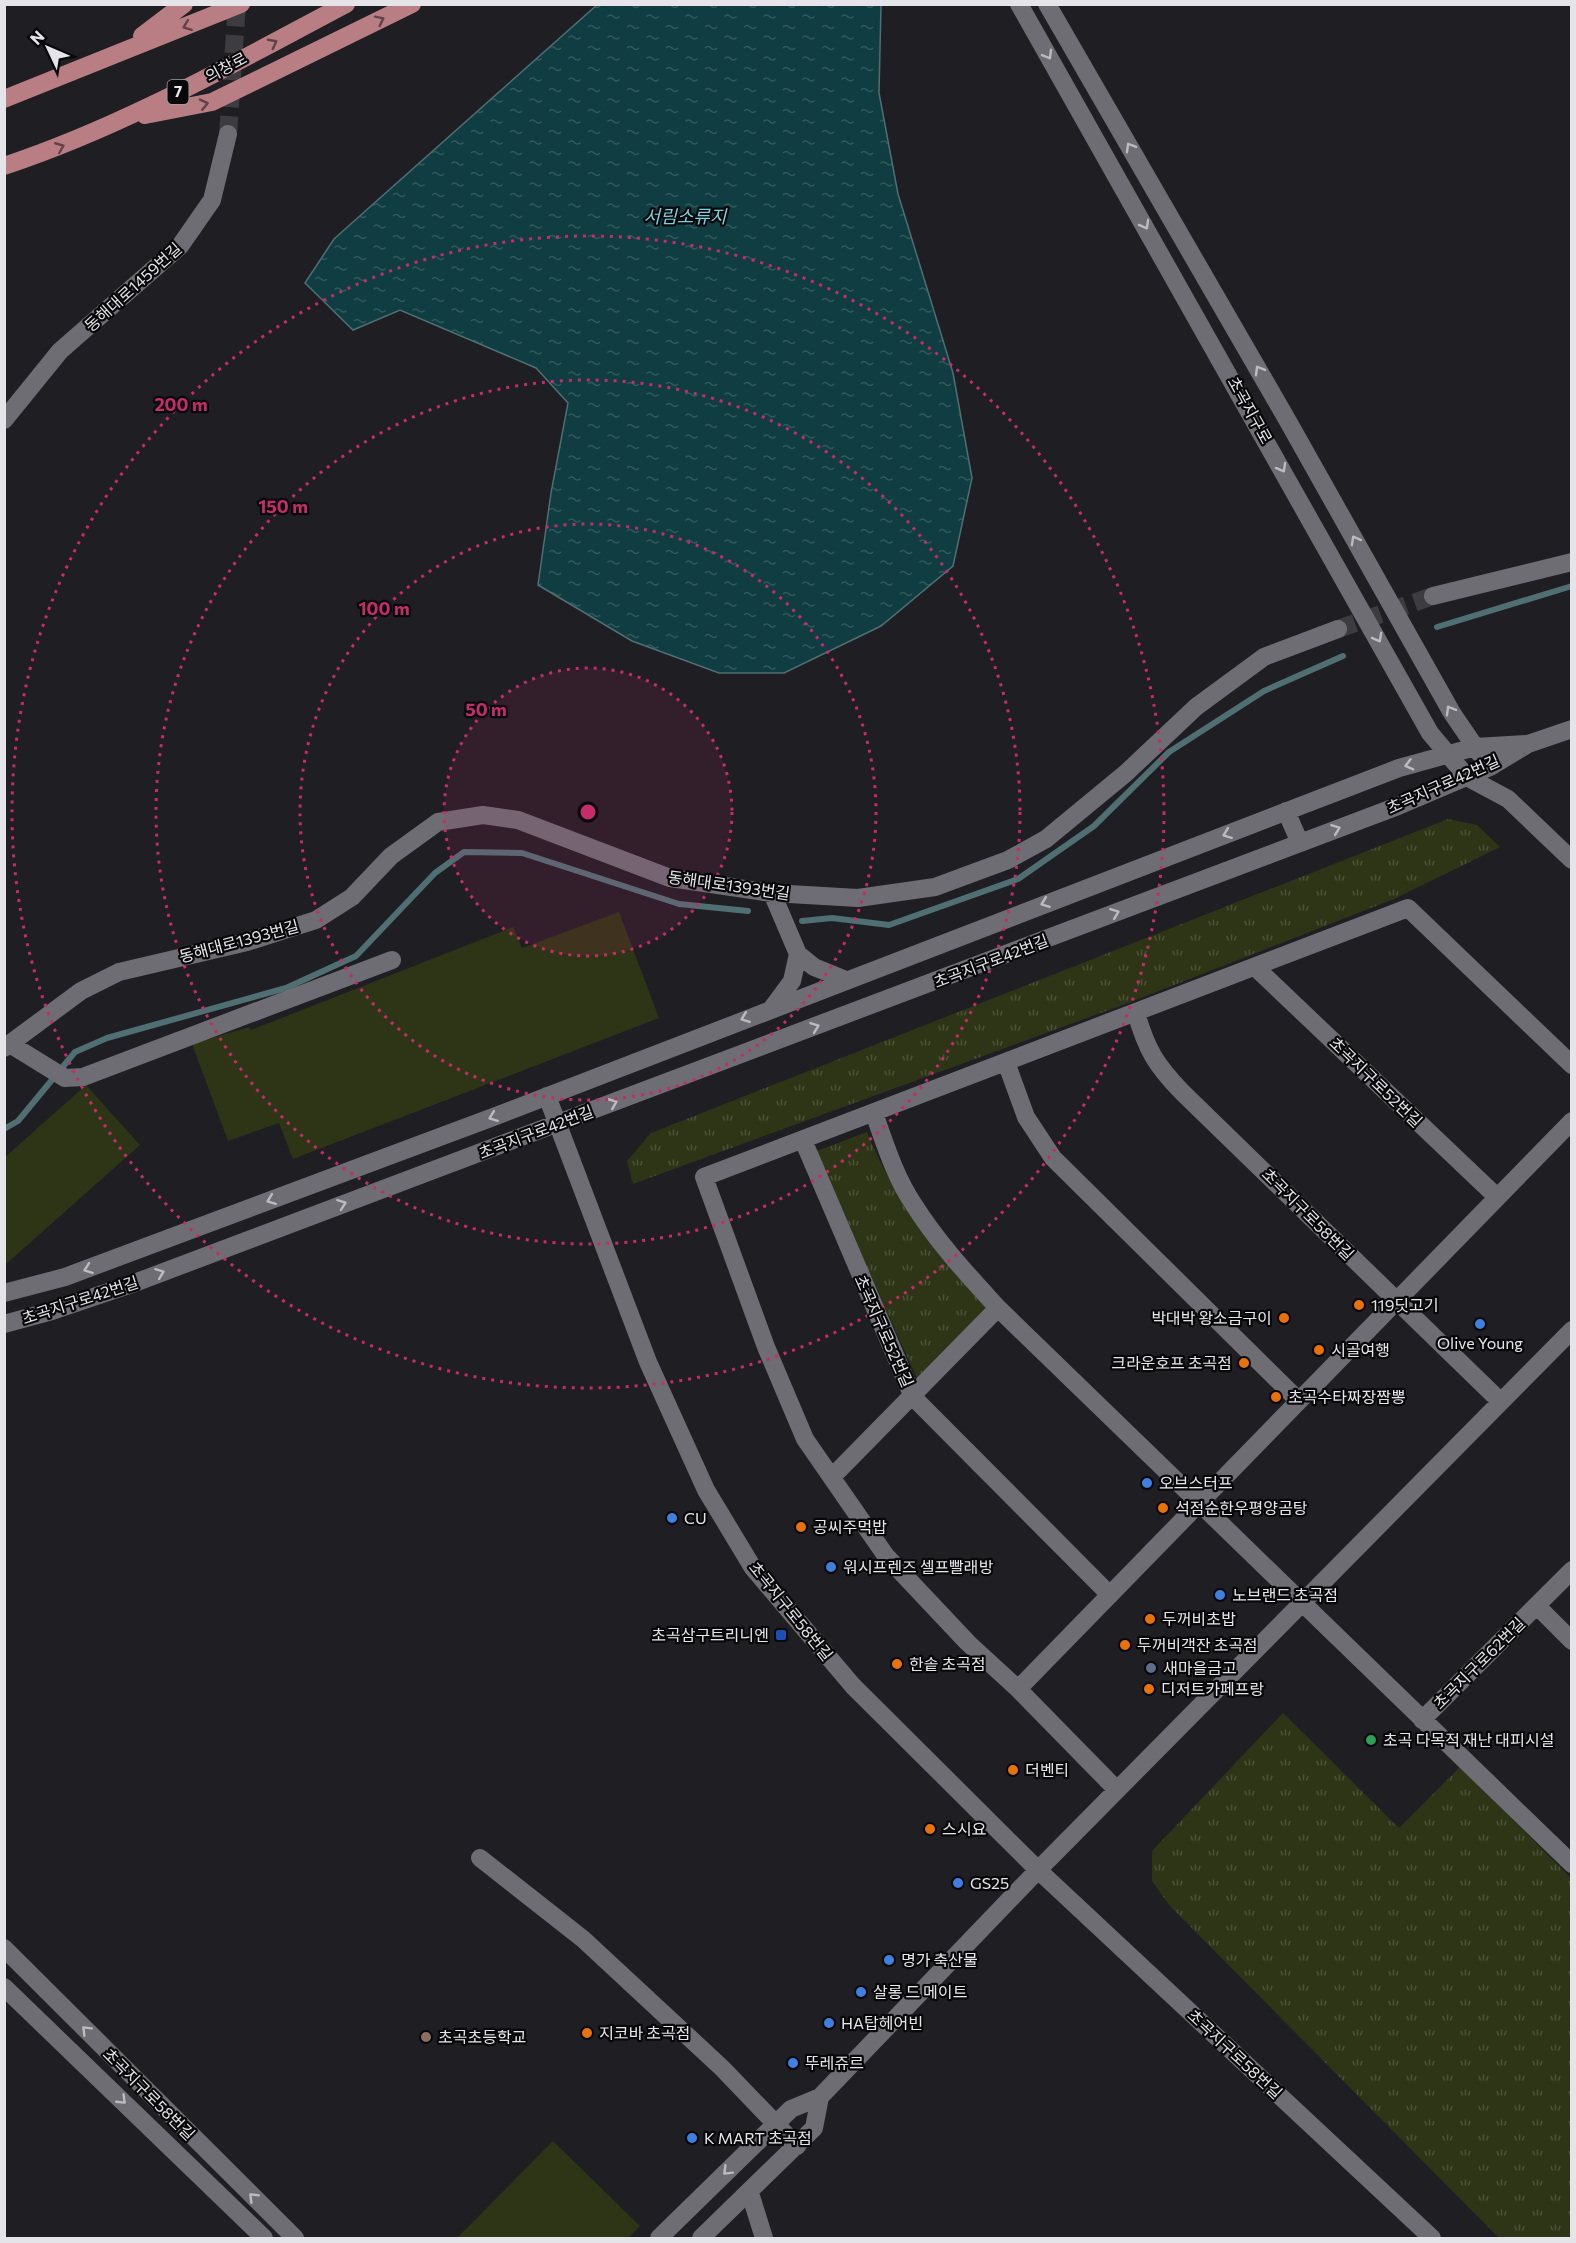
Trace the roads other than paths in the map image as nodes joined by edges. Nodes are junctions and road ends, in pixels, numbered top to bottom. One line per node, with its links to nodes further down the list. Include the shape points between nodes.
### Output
1 (184, 4): 7 (main road)
2 (241, 4): 7 (main road, one-way to 7)
3 (346, 4): 9 (main road, 의창로 / 7, one-way to 3)
4 (412, 4): 9 (main road, one-way to 4, via 212,102)
5 (1019, 4): 19 (street, 초곡지구로, one-way to 19, via 1430,733)
6 (1047, 4): 18 (street, 초곡지구로, one-way to 6)
7 (123, 50): 8 (main road)
8 (4, 99)
9 (126, 119): 11 (main road, 의창로 / 7, one-way to 9)
10 (228, 134): 12 (street, 동해대로1459번길, via 212,200 180,246 60,351)
11 (4, 166)
12 (4, 420)
13 (1572, 562): 14 (street)
14 (1432, 596)
15 (1338, 629): 26 (street, 동해대로1393번길, via 1264,657 1196,706 1125,773 1046,839 1008,860 935,887 858,898)
16 (1572, 729): 17 (street)
17 (1528, 744): 18 (street, 초곡지구로42번길); 20 (street, 초곡지구로42번길)
18 (1474, 747): 19 (street, 초곡지구로42번길); 20 (street, 초곡지구로)
19 (1448, 755): 21 (street, 초곡지구로); 23 (street, 초곡지구로42번길, one-way to 23, via 1399,768)
20 (1490, 766): 21 (street, 초곡지구로42번길); 22 (street, 초곡지구로)
21 (1467, 777): 22 (street, 초곡지구로); 24 (street, 초곡지구로42번길, one-way to 21)
22 (1502, 795): 25 (street, 초곡지구로)
23 (1286, 811): 24 (street); 30 (street, 초곡지구로42번길, one-way to 30)
24 (1300, 843): 39 (street, 초곡지구로42번길, one-way to 24)
25 (1572, 861)
26 (772, 892): 27 (street); 33 (street, 동해대로1393번길, via 670,878 518,820 483,815 438,822 391,856 352,897 316,920 247,942 119,972 81,991)
27 (798, 954): 30 (street, via 814,967); 31 (street, via 792,981)
28 (392, 960): 33 (street, via 83,1077 65,1078 37,1058)
29 (1255, 967): 32 (street); 35 (street, via 1408,908); 41 (street, 초곡지구로52번길)
30 (846, 980): 31 (street, 초곡지구로42번길)
31 (772, 1008): 36 (street, 초곡지구로42번길, one-way to 36)
32 (1136, 1013): 34 (street); 43 (street, 초곡지구로58번길, via 1146,1047 1162,1071)
33 (7, 1046)
34 (1006, 1062): 37 (street); 48 (street, via 1026,1117 1053,1158)
35 (1572, 1065)
36 (547, 1096): 39 (street, 초곡지구로58번길); 42 (street, 초곡지구로42번길, one-way to 42, via 65,1277)
37 (874, 1113): 40 (street); 44 (street, via 891,1162 913,1205 950,1255)
38 (1572, 1121): 41 (street)
39 (558, 1124): 45 (street, 초곡지구로42번길, one-way to 39, via 129,1285); 62 (street, 초곡지구로58번길, via 648,1362 706,1490 753,1568 853,1686)
40 (803, 1140): 47 (street, 초곡지구로52번길); 50 (street, via 704,1177 766,1347 806,1439)
41 (1497, 1197): 43 (street)
42 (4, 1293)
43 (1396, 1301): 48 (street); 49 (street, 초곡지구로58번길)
44 (998, 1308): 47 (street); 51 (street)
45 (4, 1324)
46 (1572, 1330): 49 (street)
47 (913, 1397): 50 (street); 53 (street, 초곡지구로52번길)
48 (1299, 1401): 51 (street)
49 (1501, 1402): 54 (street)
50 (832, 1477): 57 (street, via 886,1556)
51 (1199, 1503): 53 (street); 54 (street)
52 (1572, 1570): 55 (street, 초곡지구로62번길)
53 (1110, 1595): 57 (street)
54 (1300, 1604): 58 (street); 59 (street)
55 (1537, 1606): 56 (street, 초곡지구로62번길); 58 (street, 초곡지구로62번길)
56 (1572, 1641)
57 (1018, 1689): 59 (street)
58 (1422, 1720): 61 (street)
59 (1117, 1790): 62 (street)
60 (480, 1858): 66 (street, via 583,1939 722,2068)
61 (1572, 1864)
62 (1038, 1870): 65 (street); 74 (street, 초곡지구로58번길)
63 (4, 1948): 70 (street, 초곡지구로58번길, one-way to 63)
64 (4, 1987): 69 (street, 초곡지구로58번길, one-way to 69)
65 (820, 2097): 66 (street, via 791,2109); 67 (street, via 814,2128)
66 (775, 2123): 67 (street); 71 (street, one-way to 71)
67 (797, 2146): 68 (street)
68 (750, 2193): 72 (street); 73 (street)
69 (264, 2238)
70 (294, 2238)
71 (659, 2238)
72 (701, 2238)
73 (764, 2238)
74 (1432, 2238)

